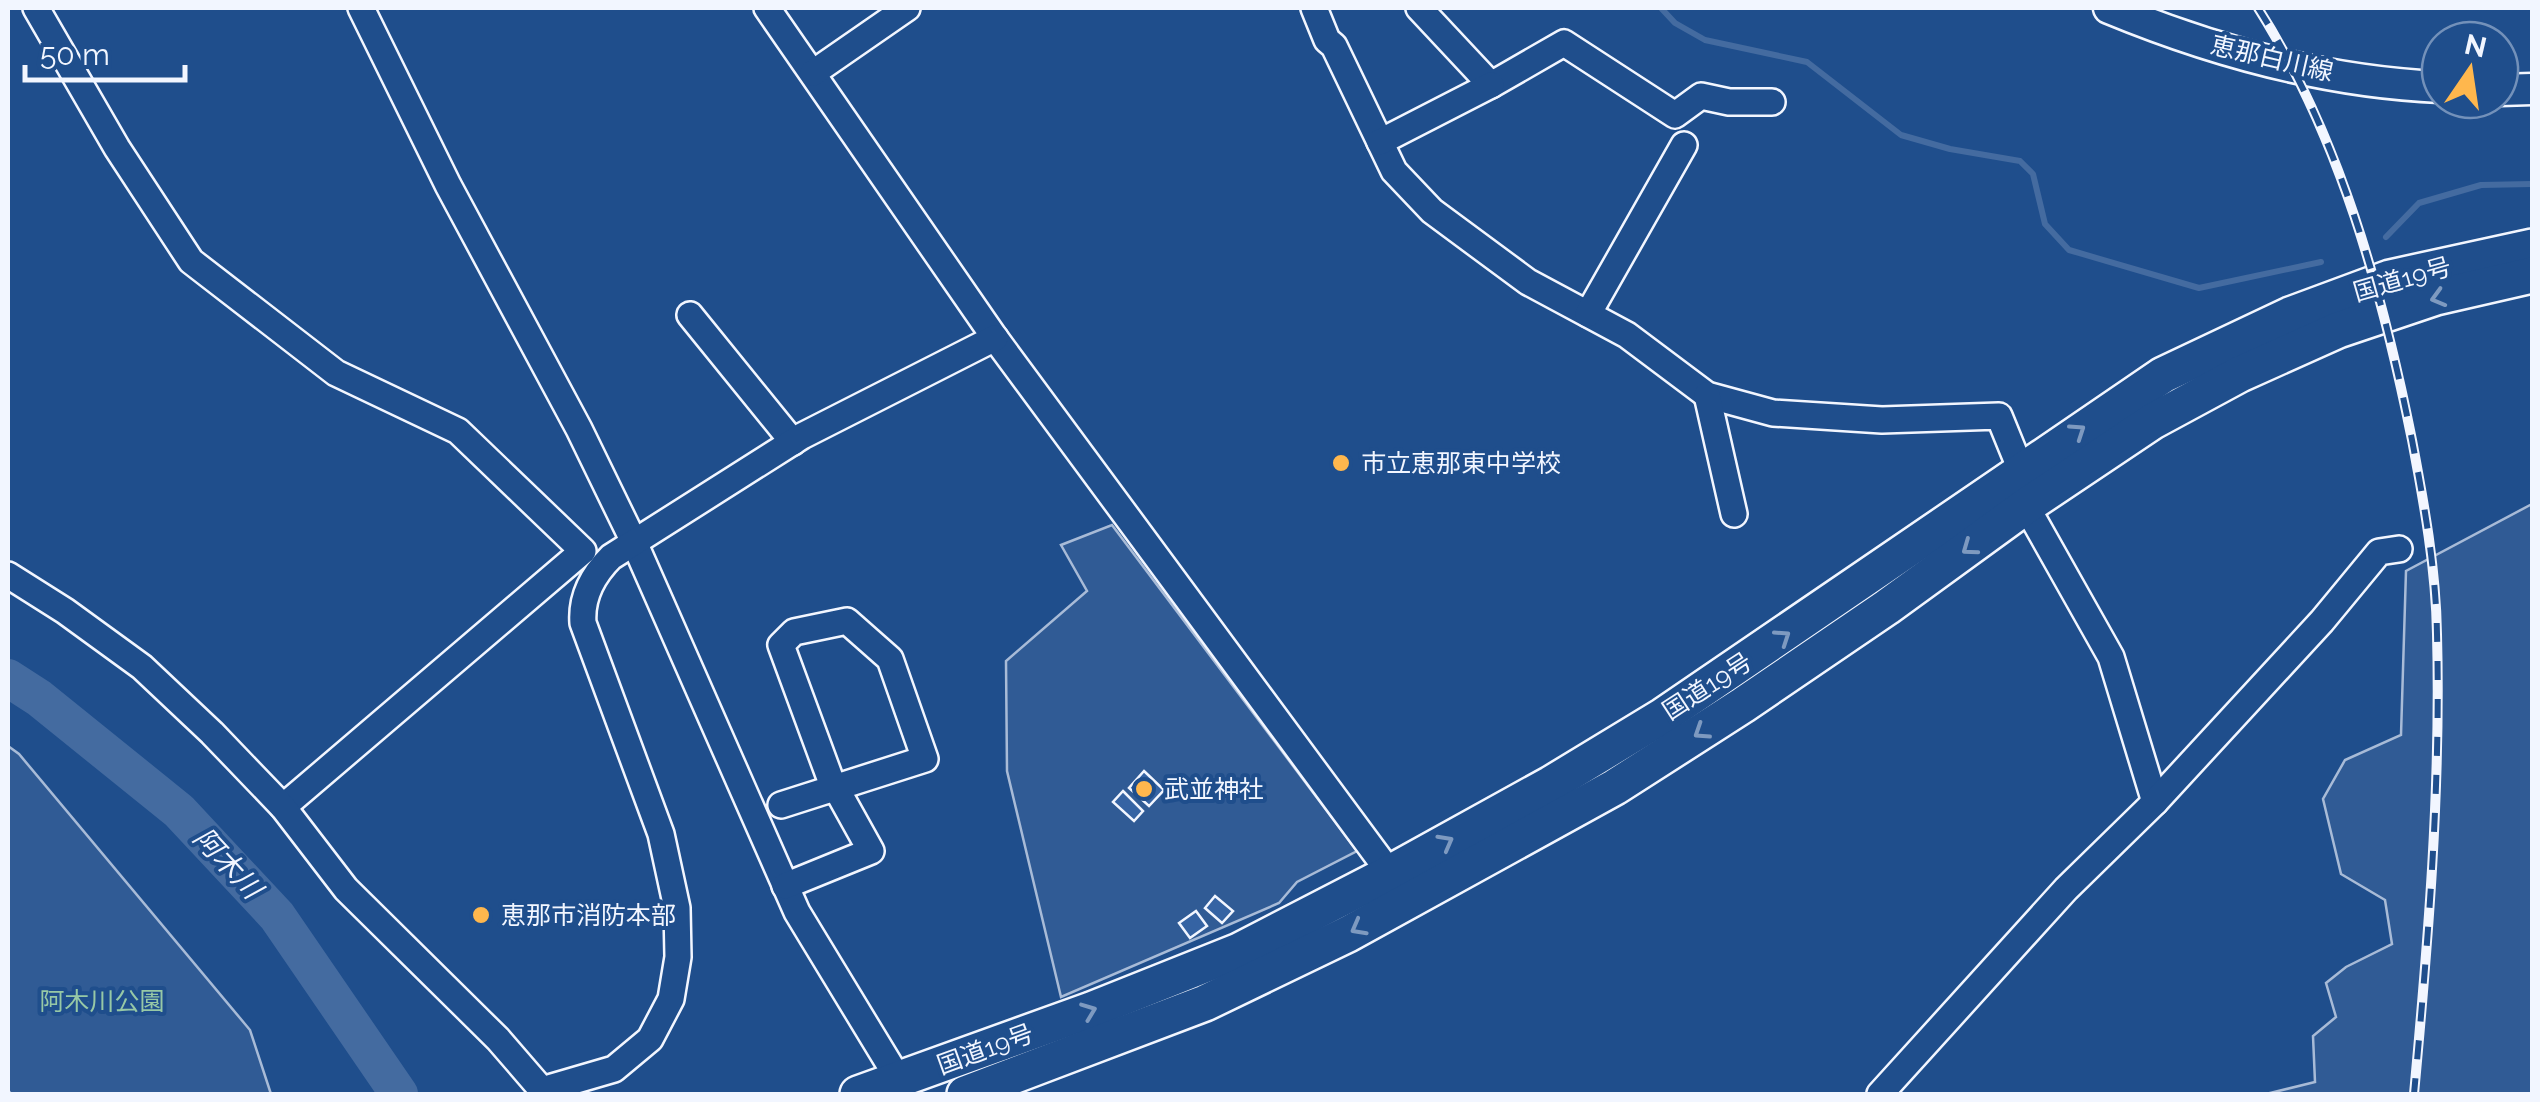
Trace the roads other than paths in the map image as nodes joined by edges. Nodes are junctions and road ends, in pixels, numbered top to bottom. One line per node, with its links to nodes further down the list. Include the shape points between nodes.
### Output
1 (36, 8): 30 (street, via 190,260 336,373 458,430 583,551)
2 (360, 8): 24 (street)
3 (767, 8): 8 (street)
4 (908, 8): 8 (street)
5 (1314, 8): 12 (street)
6 (1419, 8): 9 (street)
7 (2109, 8): 10 (main road, 恵那白川線, via 2261,59)
8 (813, 73): 18 (street)
9 (1491, 85): 11 (street, via 1564,44 1675,115 1701,96); 12 (street)
10 (2420, 85)
11 (1772, 102)
12 (1380, 142): 17 (street, via 1394,171 1432,211 1528,282)
13 (1684, 145): 17 (street)
14 (2532, 247): 21 (highway, 国道19号, one-way to 14, via 2162,376 2290,315 2390,278)
15 (2532, 274): 22 (highway, 国道19号, one-way to 22, via 2338,330 2240,374 2153,421)
16 (690, 314): 20 (street)
17 (1588, 314): 19 (street)
18 (995, 338): 20 (street); 31 (street)
19 (1707, 395): 21 (street, via 1773,413 1882,420 1999,416); 23 (street)
20 (793, 442): 24 (street)
21 (2020, 470): 31 (highway, 国道19号, one-way to 21, via 1663,716)
22 (2026, 506): 28 (street, via 2112,656); 35 (highway, 国道19号, one-way to 35, via 1759,694 1600,795 1348,934 1205,1003)
23 (1734, 514)
24 (634, 542): 30 (street, via 594,578 582,603 583,623 669,860 678,931 675,980 662,1020 614,1070 542,1090 346,890); 32 (street)
25 (2399, 549): 28 (street, via 2379,552)
26 (8, 575): 30 (street, via 142,667)
27 (836, 788): 27 (street, via 781,646 794,632 847,620 890,659 925,759); 29 (street); 32 (street, via 872,851)
28 (2155, 802): 36 (street, via 2066,889)
29 (781, 805)
30 (283, 807)
31 (1390, 873): 33 (highway, 国道19号, one-way to 31, via 1239,952)
32 (786, 886): 33 (street)
33 (902, 1087): 34 (highway, 国道19号)
34 (858, 1094)
35 (965, 1094)
36 (1880, 1094)

